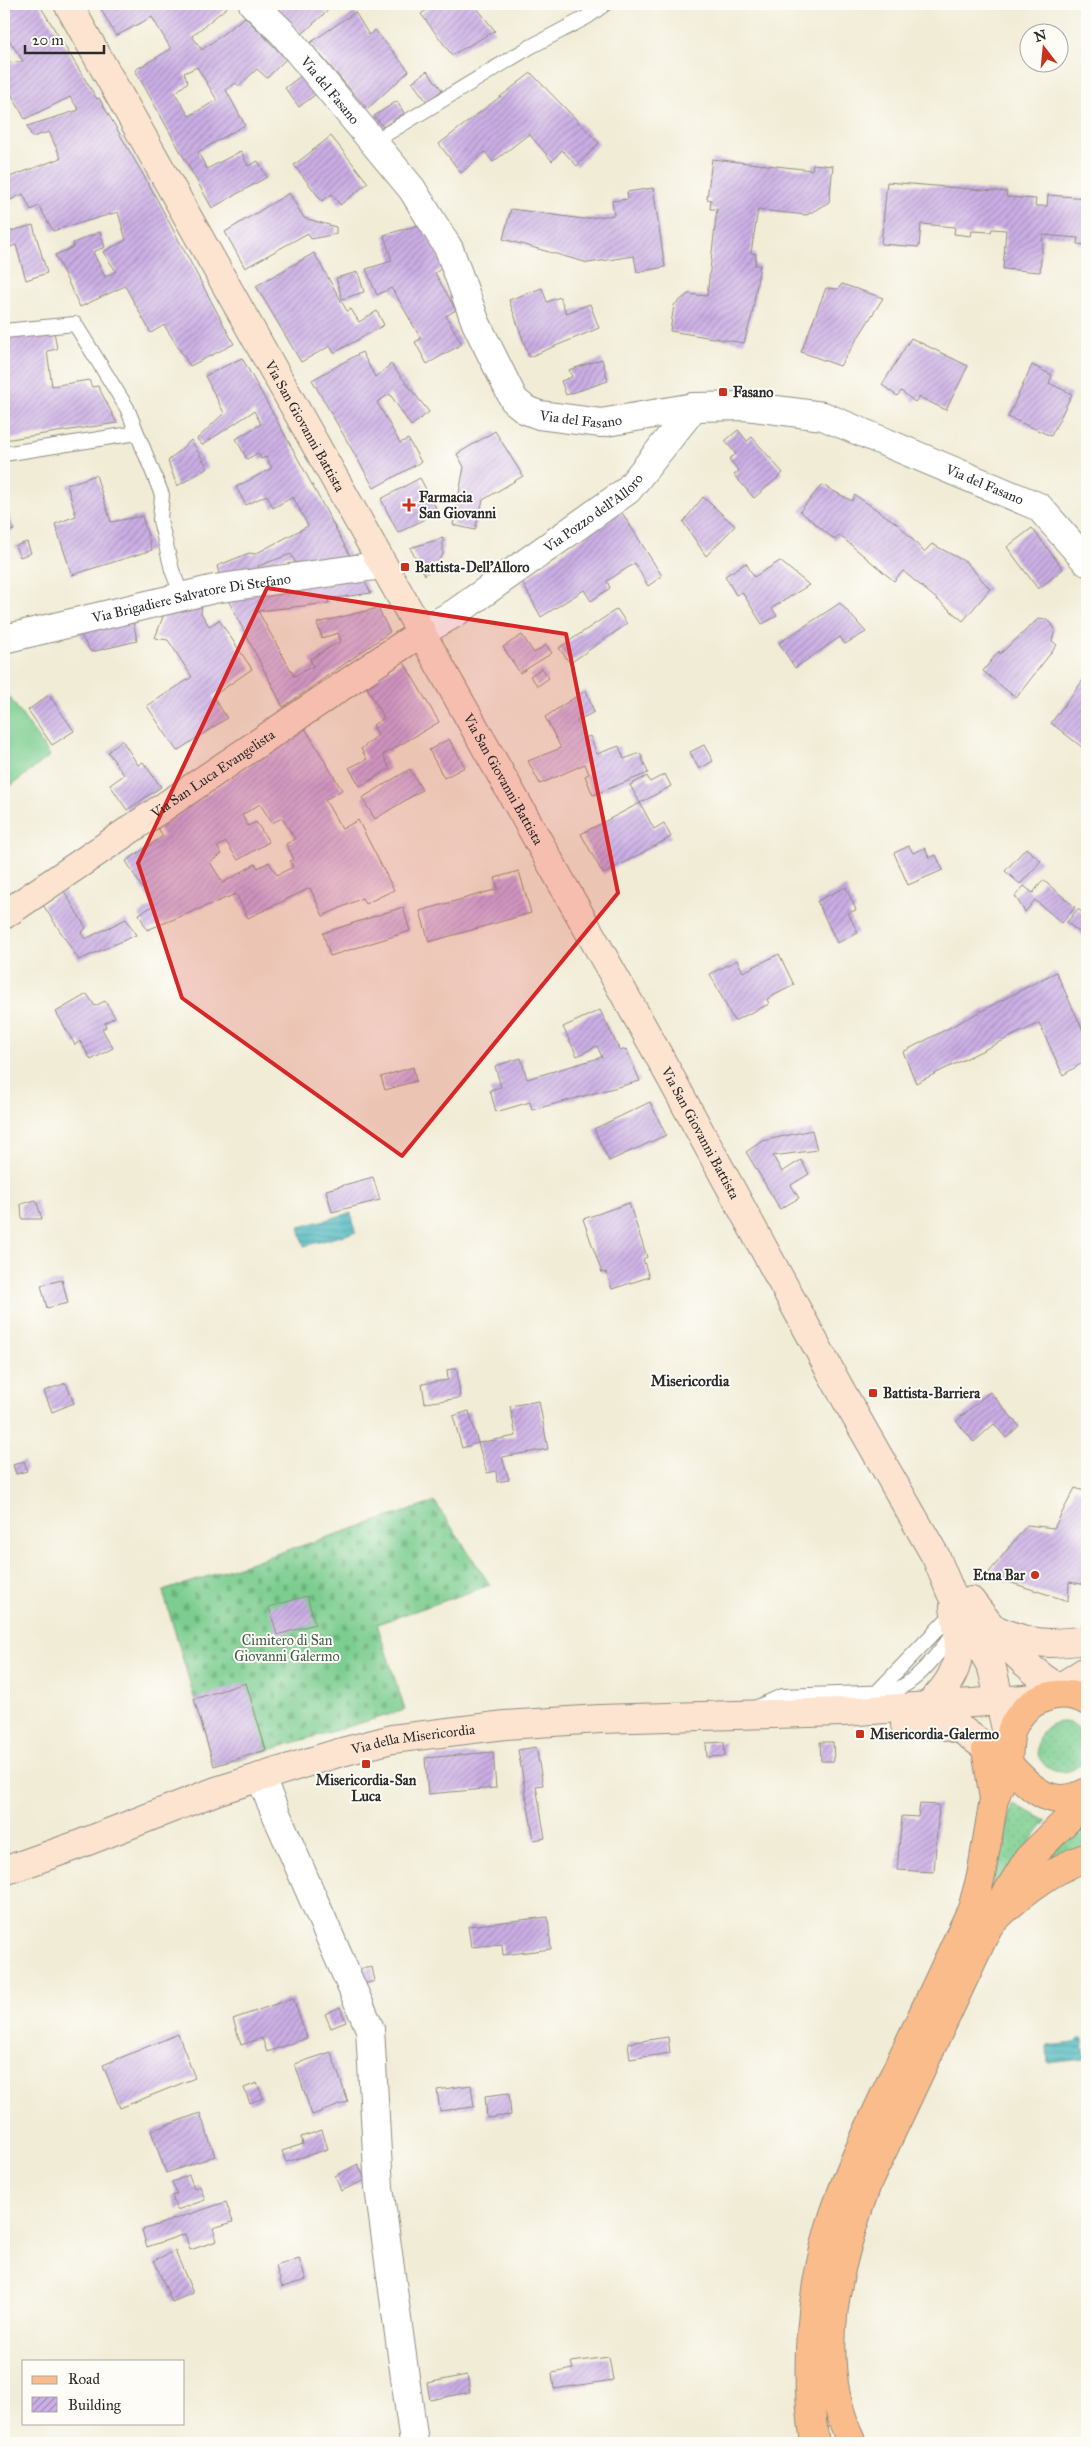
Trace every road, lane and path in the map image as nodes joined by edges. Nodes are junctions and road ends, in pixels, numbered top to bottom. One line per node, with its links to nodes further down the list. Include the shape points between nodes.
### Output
1 (68, 4): 10 (main road, Via San Giovanni Battista)
2 (253, 4): 4 (street, Via del Fasano, via 283,33)
3 (605, 4): 4 (lane)
4 (373, 142): 6 (street, Via del Fasano, via 412,188 449,249 476,323 514,400 526,410 539,415 601,423)
5 (4, 331): 7 (lane, via 74,324 127,408)
6 (694, 407): 9 (street, Via del Fasano, via 746,406 822,416 1039,507); 12 (street, Via Pozzo dell'Alloro, via 628,490 455,613)
7 (137, 433): 8 (lane); 11 (lane, via 162,495 160,520)
8 (4, 454)
9 (1087, 562)
10 (383, 565): 11 (street, Via Brigadiere Salvatore Di Stefano); 12 (main road, Via San Giovanni Battista)
11 (182, 596): 13 (street, Via Brigadiere Salvatore Di Stefano)
12 (422, 632): 14 (main road, Via San Luca Evangelista); 15 (main road, Via San Giovanni Battista)
13 (4, 639)
14 (4, 915)
15 (936, 1557): 16 (main road); 17 (main road)
16 (954, 1611): 21 (main road, via 992,1668); 22 (main road, via 959,1657 944,1691); 24 (lane, via 877,1692 782,1696)
17 (991, 1627): 18 (main road, via 1037,1644); 20 (main road, via 1017,1655)
18 (1087, 1640)
19 (1087, 1670): 20 (main road)
20 (1066, 1696): 21 (main road, Via della Misericordia); 25 (main road, via 1024,1710)
21 (1001, 1702): 22 (main road, Via della Misericordia); 25 (main road)
22 (926, 1707): 23 (main road, Via della Misericordia)
23 (843, 1712): 24 (main road, Via della Misericordia); 25 (main road, via 890,1725 938,1724 962,1730)
24 (734, 1717): 26 (main road, Via della Misericordia, via 600,1719 467,1728 392,1739)
25 (1001, 1752): 27 (main road, via 1033,1790 1056,1799); 32 (main road, via 981,1876 972,1909 858,2152 830,2229 812,2324 810,2359)
26 (260, 1777): 29 (main road, Via della Misericordia, via 216,1790); 31 (street, via 370,2029 379,2188)
27 (1086, 1800): 30 (main road, via 1028,1859 1007,1889)
28 (1087, 1857): 30 (main road, via 1040,1880)
29 (4, 1871)
30 (989, 1925): 33 (main road, via 880,2154 854,2221 830,2333 834,2384)
31 (414, 2443)
32 (815, 2443)
33 (852, 2443)

